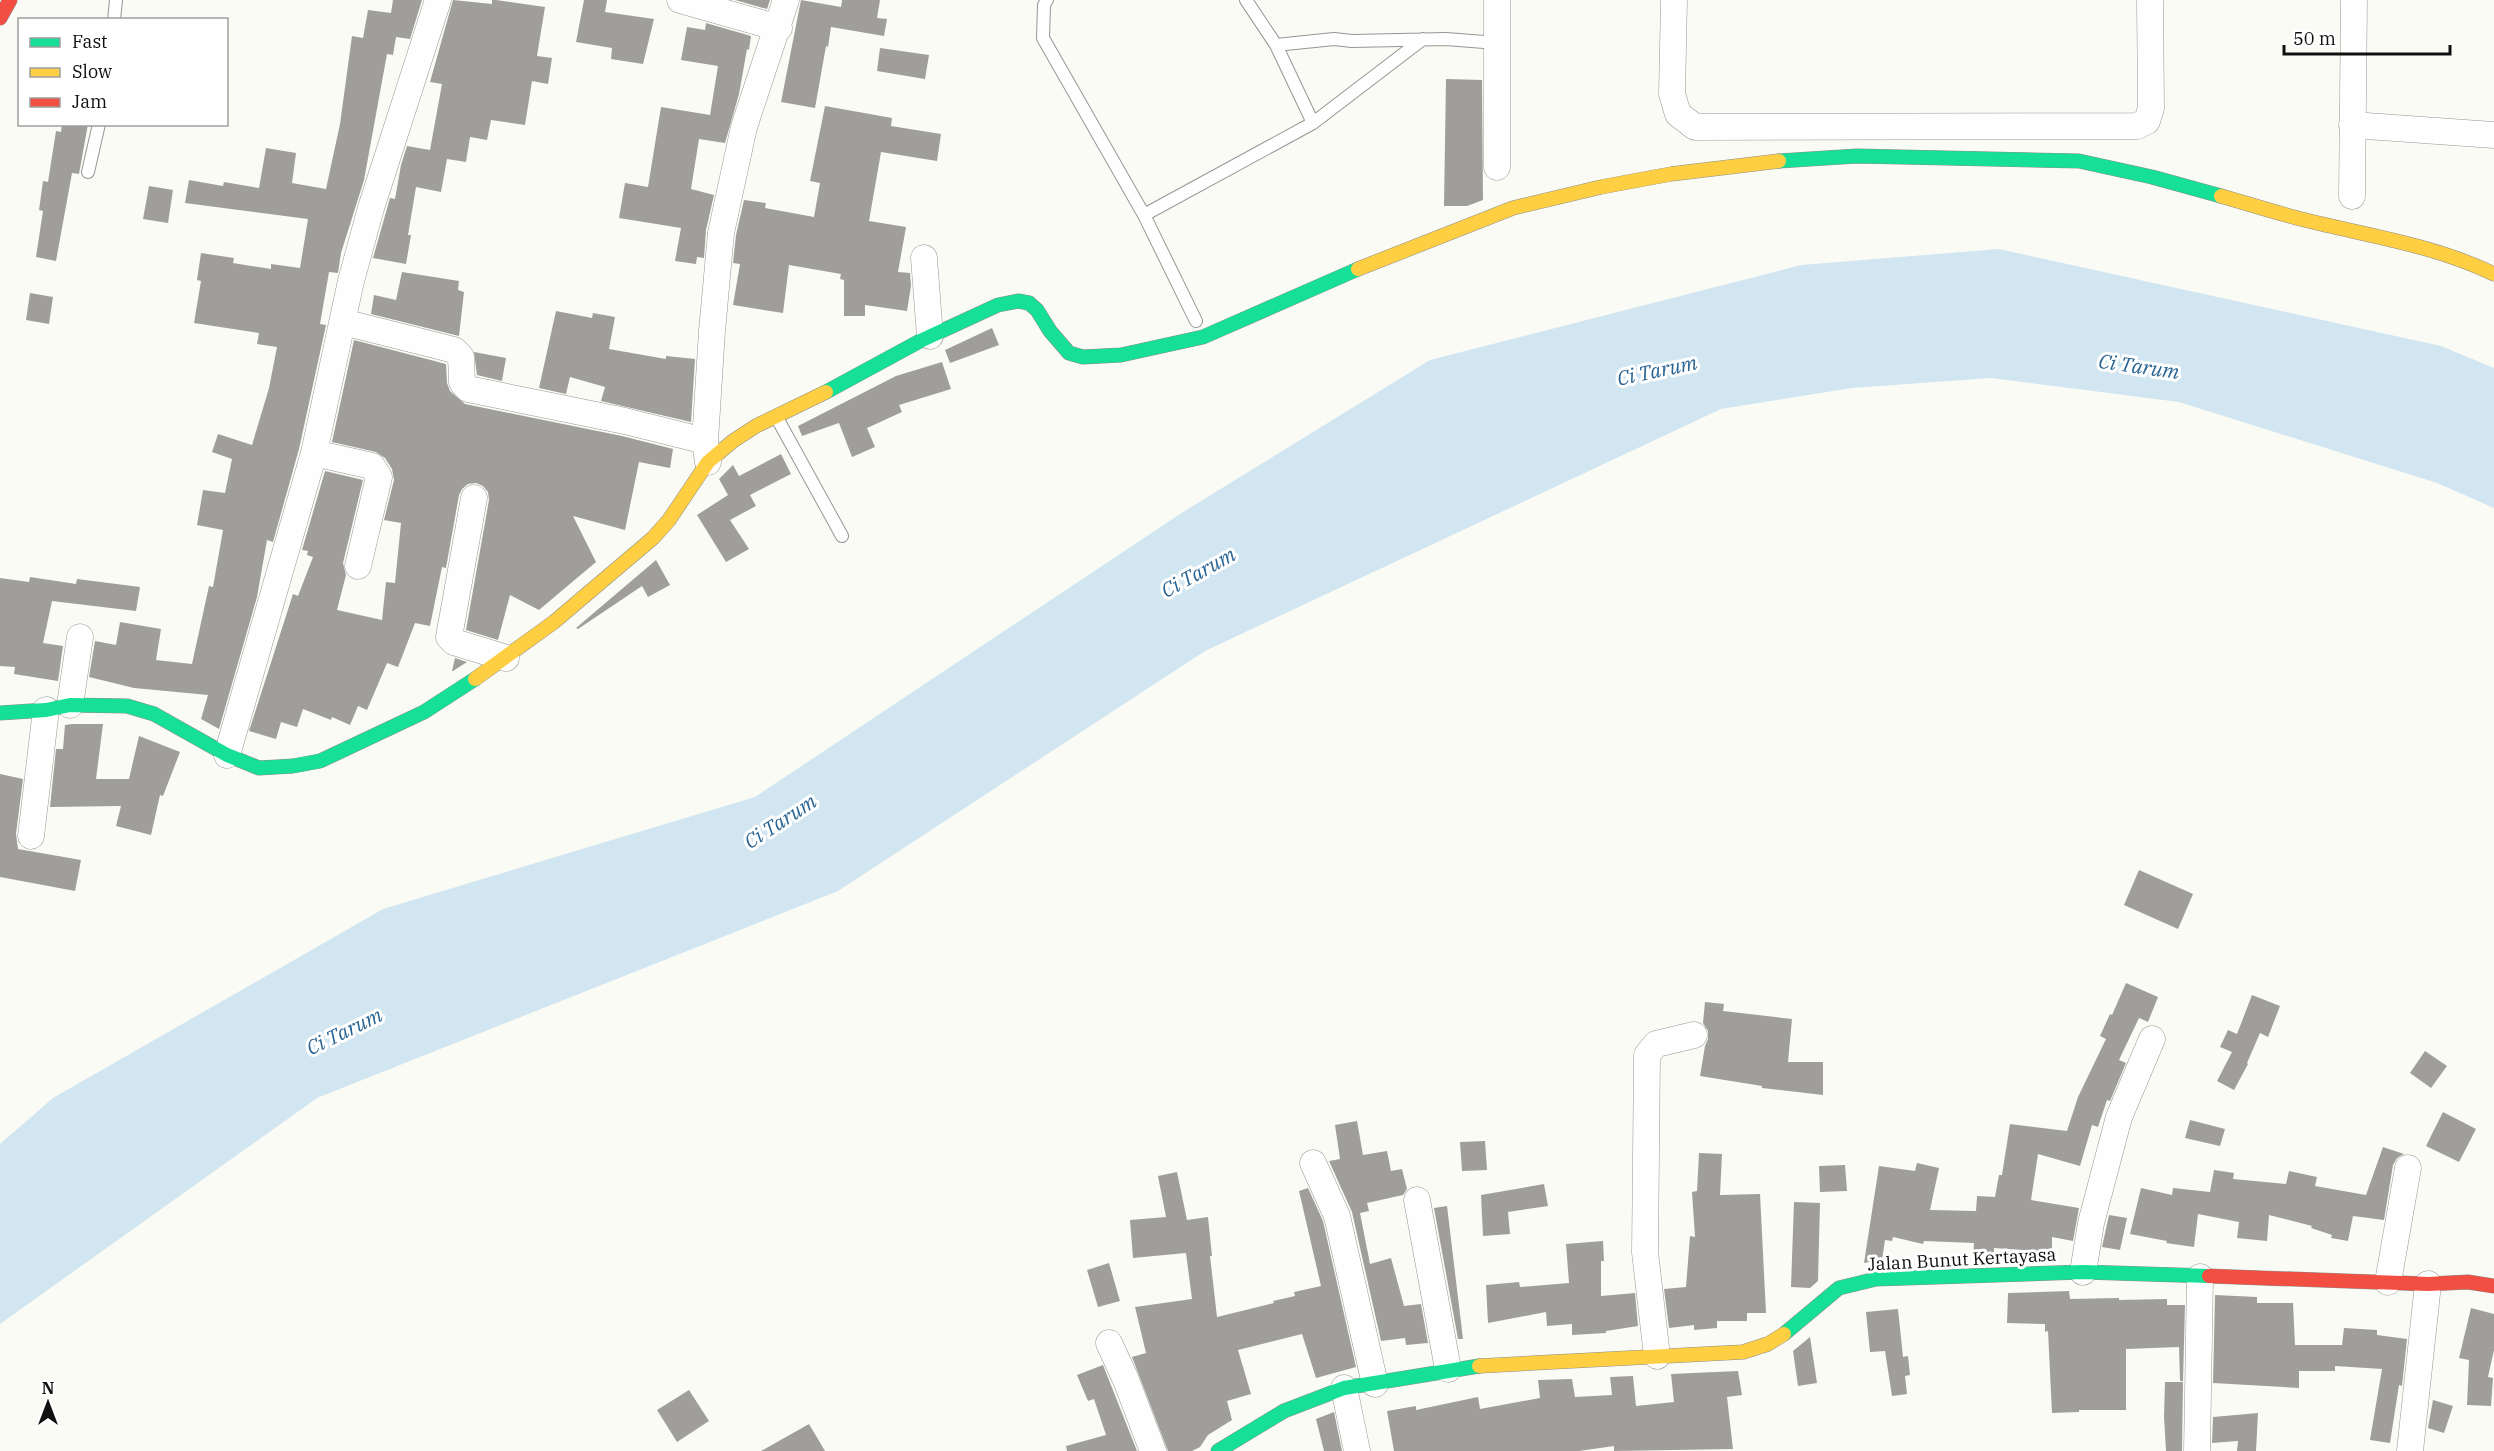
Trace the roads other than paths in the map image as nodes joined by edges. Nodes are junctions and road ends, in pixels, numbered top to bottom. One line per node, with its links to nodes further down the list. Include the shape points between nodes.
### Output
1 (10, 0): 12 (street)
2 (116, 0): 13 (lane)
3 (438, 0): 29 (street, via 371,208)
4 (680, 0): 14 (street)
5 (786, 0): 14 (street)
6 (1047, 0): 25 (lane, via 1043,38)
7 (1246, 0): 17 (lane)
8 (1497, 0): 16 (street)
9 (1674, 0): 10 (street, via 1671,94 1678,114 1695,127 2137,126 2147,121 2151,108)
10 (2150, 0)
11 (2354, 0): 19 (street)
12 (0, 18)
13 (114, 18)
14 (779, 28): 32 (street, via 744,128 722,233)
15 (1423, 39): 16 (lane); 17 (lane, via 1334,39); 18 (lane)
16 (1497, 44): 22 (street)
17 (1276, 45): 18 (lane)
18 (1313, 123): 25 (lane)
19 (2352, 125): 21 (street); 24 (street)
20 (99, 126): 23 (lane)
21 (2494, 135)
22 (1497, 167)
23 (88, 172)
24 (2352, 196)
25 (1144, 215): 28 (lane)
26 (924, 258): 30 (street)
27 (2494, 274): 30 (street, via 2469,262 2394,239 2079,161 1857,156 1671,174 1513,208 1333,279 1203,337 1152,349 1083,357 1070,353 1050,332 1037,310 1018,301 998,305)
28 (1196, 321)
29 (343, 322): 32 (street, via 454,350 461,357 462,382 468,389 625,421); 33 (street)
30 (930, 336): 31 (street)
31 (776, 417): 32 (street); 35 (lane)
32 (706, 451): 38 (street, via 669,520 653,538)
33 (314, 453): 36 (street, via 372,466 379,477); 41 (street)
34 (474, 498): 38 (street, via 449,637)
35 (842, 536)
36 (358, 566)
37 (80, 637): 39 (street)
38 (506, 658): 41 (street, via 424,712 320,761 259,768)
39 (58, 708): 40 (street); 41 (street, via 127,706 154,714); 42 (street)
40 (0, 713)
41 (227, 755)
42 (31, 836)
43 (1694, 1035): 54 (street, via 1656,1044 1647,1055 1646,1252)
44 (2152, 1039): 48 (street, via 2119,1117 2091,1223)
45 (1313, 1163): 56 (street, via 1337,1216)
46 (2408, 1168): 50 (street)
47 (1417, 1200): 55 (street)
48 (2083, 1272): 49 (street, Jalan Bunut Kertayasa); 54 (street, Jalan Bunut Kertayasa, via 1859,1282 1839,1288 1768,1344 1743,1352)
49 (2200, 1277): 50 (street, Jalan Bunut Kertayasa); 61 (street)
50 (2388, 1282): 51 (street, Jalan Bunut Kertayasa)
51 (2428, 1284): 52 (street, Jalan Bunut Kertayasa, via 2468,1282); 62 (street)
52 (2494, 1286)
53 (1109, 1343): 58 (street)
54 (1657, 1356): 55 (street, Jalan Bunut Kertayasa, via 1554,1359)
55 (1448, 1369): 56 (street, Jalan Bunut Kertayasa)
56 (1375, 1384): 57 (street, Jalan Bunut Kertayasa)
57 (1344, 1388): 59 (street, Jalan Bunut Kertayasa, via 1284,1411); 60 (street)
58 (1153, 1451)
59 (1218, 1451)
60 (1357, 1451)
61 (2198, 1451)
62 (2410, 1451)

